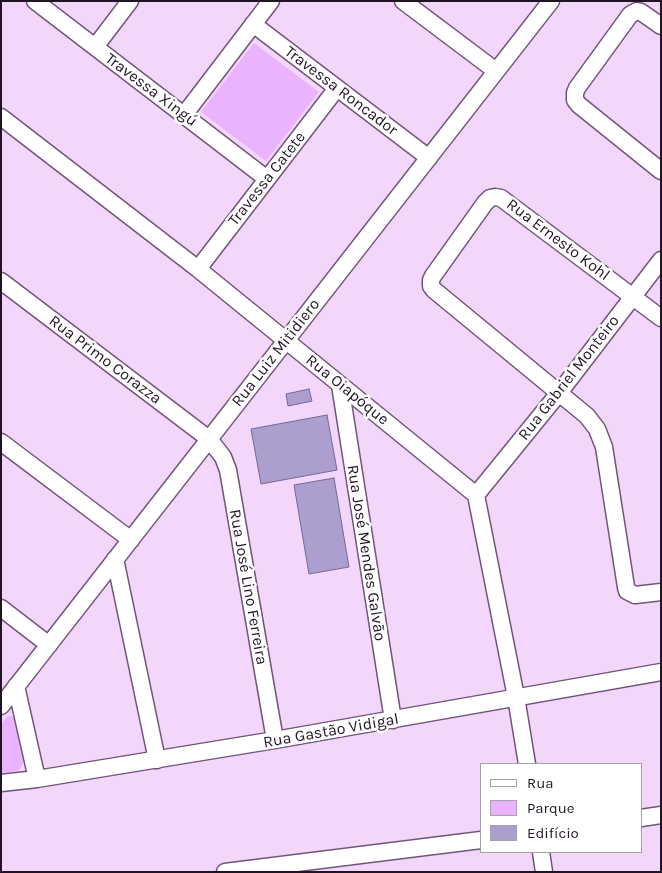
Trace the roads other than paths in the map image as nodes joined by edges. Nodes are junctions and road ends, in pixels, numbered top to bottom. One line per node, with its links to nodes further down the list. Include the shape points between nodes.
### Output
1 (35, 1): 8 (street, Travessa Xingú)
2 (130, 1): 8 (street)
3 (271, 1): 6 (street)
4 (551, 1): 9 (street, Rua Luiz Mitidiero)
5 (404, 2): 9 (street)
6 (253, 24): 10 (street, Travessa Roncador); 11 (street)
7 (661, 26): 14 (street, via 641,12 633,12 575,93 579,105)
8 (95, 47): 11 (street, Travessa Xingú)
9 (496, 71): 13 (street, Rua Luiz Mitidiero)
10 (337, 88): 13 (street, Travessa Roncador); 15 (street, Travessa Catete)
11 (184, 115): 15 (street, Travessa Xingú)
12 (1, 117): 17 (street, Rua Oiapóque)
13 (428, 158): 21 (street, Rua Luiz Mitidiero)
14 (661, 171)
15 (267, 179): 17 (street, Travessa Catete)
16 (661, 260): 19 (street, Rua Gabriel Monteiro)
17 (198, 269): 21 (street, Rua Oiapóque)
18 (1, 281): 24 (street, Rua Primo Corazza)
19 (632, 296): 20 (street, Rua Ernesto Kohl); 23 (street, Rua Gabriel Monteiro); 23 (street, Rua Ernesto Kohl, via 501,198 490,198 485,203 433,276 431,286)
20 (661, 318)
21 (286, 341): 22 (street, Rua Oiapóque); 24 (street, Rua Luiz Mitidiero)
22 (340, 385): 26 (street, Rua Oiapóque); 36 (street, Rua José Mendes Galvão)
23 (559, 393): 26 (street, Rua Gabriel Monteiro); 29 (street, via 587,416 597,429 604,447 627,591 635,595)
24 (209, 439): 27 (street, Rua Luiz Mitidiero); 37 (street, Rua José Lino Ferreira, via 228,470)
25 (1, 442): 27 (street)
26 (476, 495): 34 (street)
27 (131, 540): 28 (street, Rua Luiz Mitidiero)
28 (116, 559): 31 (street, Rua Luiz Mitidiero); 38 (street)
29 (661, 592)
30 (1, 608): 31 (street)
31 (49, 644): 33 (street, Rua Luiz Mitidiero)
32 (661, 672): 34 (street, Rua Gastão Vidigal)
33 (16, 686): 35 (street, Rua Luiz Mitidiero); 40 (street)
34 (516, 697): 36 (street, Rua Gastão Vidigal); 39 (street)
35 (1, 706)
36 (393, 720): 37 (street, Rua Gastão Vidigal)
37 (274, 740): 38 (street, Rua Gastão Vidigal)
38 (157, 760): 40 (street, Rua Gastão Vidigal)
39 (527, 763)
40 (37, 780): 41 (street, Rua Gastão Vidigal)
41 (1, 783)
42 (661, 815): 43 (street)
43 (642, 818)
44 (480, 840): 46 (street)
45 (541, 853): 47 (street)
46 (225, 872)
47 (544, 872)

